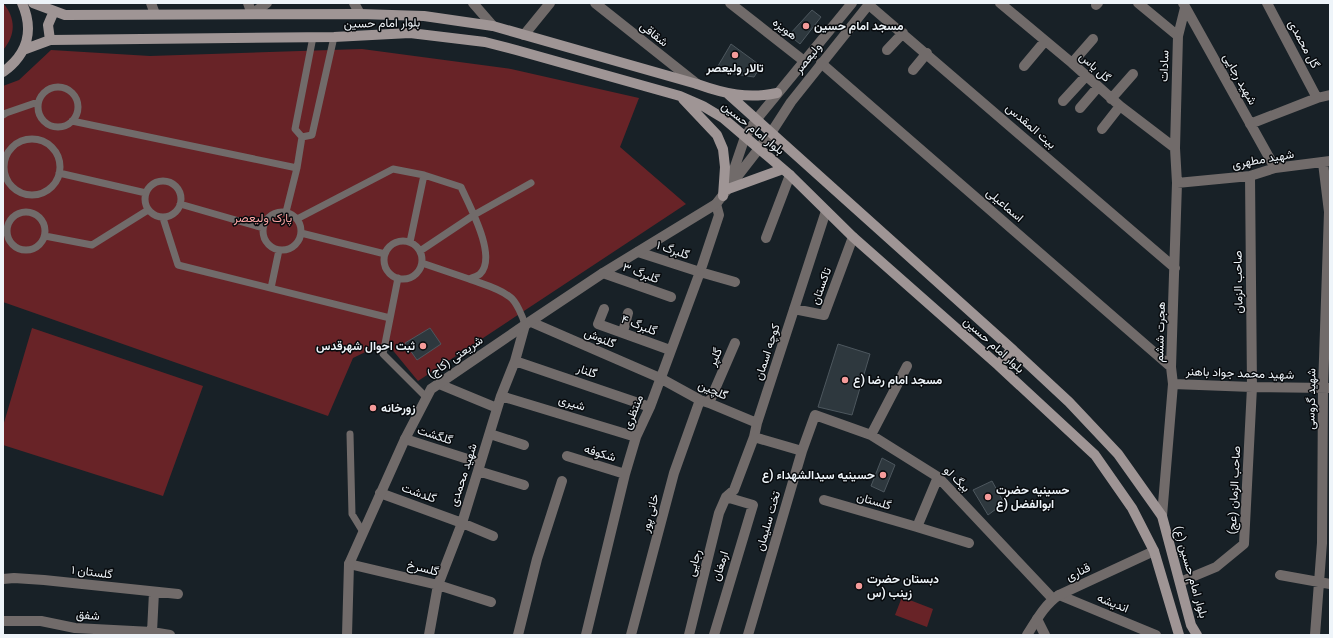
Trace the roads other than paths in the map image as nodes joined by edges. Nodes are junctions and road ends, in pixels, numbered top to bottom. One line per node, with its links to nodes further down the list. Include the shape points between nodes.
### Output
1 (22, 3): 30 (main road, via 27,15 28,33)
2 (32, 3): 17 (main road, بلوار امام حسین)
3 (151, 3): 18 (street)
4 (248, 3): 19 (street)
5 (267, 3): 19 (street)
6 (354, 3): 20 (street)
7 (473, 3): 21 (street)
8 (550, 3): 23 (street)
9 (595, 3): 41 (street, شقاقی)
10 (730, 3): 33 (street, هویزه)
11 (852, 3): 33 (street, ولیعصر)
12 (1000, 3): 29 (street, گل یاس)
13 (1138, 3): 25 (street, سادات)
14 (1267, 3): 47 (street, گل محمدی)
15 (870, 4): 22 (street, بیت المقدس); 34 (street, ولیعصر)
16 (1184, 6): 25 (street); 57 (street, شهید رجایی)
17 (54, 11): 18 (main road, بلوار امام حسین, via 65,15); 28 (main road, via 48,26)
18 (155, 14): 19 (main road, بلوار امام حسین)
19 (252, 14): 20 (main road, بلوار امام حسین)
20 (360, 14): 21 (main road, بلوار امام حسین, via 424,16)
21 (493, 26): 23 (main road, بلوار امام حسین)
22 (903, 33): 31 (street); 32 (street, بیت المقدس)
23 (524, 35): 41 (main road, بلوار امام حسین)
24 (334, 36): 26 (main road, بلوار امام حسین); 46 (main road, بلوار امام حسین, via 410,33 485,42); 60 (street, via 312,135)
25 (1178, 36): 62 (street, سادات)
26 (313, 37): 28 (main road, بلوار امام حسین); 60 (street, via 295,130)
27 (1093, 39): 35 (street)
28 (50, 40): 30 (main road, بلوار امام حسین)
29 (1045, 41): 35 (street, گل یاس); 36 (street)
30 (23, 50): 38 (main road, via 15,62)
31 (887, 50)
32 (927, 53): 37 (street); 97 (street, بیت المقدس)
33 (804, 61): 44 (street, ولیعصر)
34 (821, 63): 50 (street, ولیعصر); 117 (street, اسماعیلی)
35 (1072, 63): 40 (street, گل یاس)
36 (1024, 66)
37 (913, 70)
38 (3, 72)
39 (1133, 74): 48 (street)
40 (1086, 76): 42 (street, گل یاس); 51 (street)
41 (697, 84): 43 (main road, بلوار امام حسین)
42 (1098, 87): 48 (street, گل یاس); 53 (street)
43 (728, 93): 44 (main road, via 748,96); 55 (main road, بلوار امام حسین)
44 (777, 93): 50 (street); 55 (street, ولیعصر)
45 (1330, 95): 47 (street)
46 (680, 96): 61 (main road, بلوار امام حسین, via 723,118); 74 (main road, via 717,135 723,149)
47 (1317, 98): 57 (street)
48 (1111, 99): 52 (street, گل یاس)
49 (38, 102): 54 (street); 56 (street, via 39,114 47,124 60,127); 56 (street, via 51,88 64,88 70,91 78,109)
50 (791, 102): 59 (street, ولیعصر)
51 (1063, 102)
52 (1120, 106): 58 (street); 62 (street, گل یاس)
53 (1080, 108)
54 (3, 116)
55 (756, 120): 59 (main road, بلوار امام حسین); 61 (street, ولیعصر)
56 (72, 121): 66 (street)
57 (1250, 124): 67 (street, شهید رجایی)
58 (1102, 129)
59 (771, 133): 63 (street, ولیعصر); 112 (main road, بلوار امام حسین)
60 (302, 137): 66 (street)
61 (745, 137): 63 (main road, بلوار امام حسین); 74 (street, ولیعصر)
62 (1175, 148): 73 (street, هجرت ششم)
63 (759, 149): 68 (main road, بلوار امام حسین); 74 (street, شریعتی (کاج))
64 (1326, 162): 67 (street, شهید مطهری); 81 (street, شهید گروسی)
65 (4, 164): 69 (street, via 9,182 23,194 32,195 50,189); 69 (street, via 11,148 17,143 33,139 48,144 54,150 58,157)
66 (297, 168): 80 (street)
67 (1275, 168): 71 (street, شهید مطهری)
68 (786, 172): 74 (main road); 79 (main road, بلوار امام حسین); 90 (street)
69 (60, 173): 75 (street)
70 (424, 175): 82 (street, via 461,187); 84 (street, via 393,169); 91 (street)
71 (1250, 176): 73 (street, شهید مطهری); 121 (street, صاحب الزمان)
72 (531, 183): 82 (street)
73 (1177, 184): 97 (street, هجرت ششم)
74 (725, 192): 77 (street, شریعتی (کاج))
75 (146, 193): 76 (street, via 159,182 171,183 179,192); 78 (street, via 144,198)
76 (180, 204): 83 (street, via 174,214); 85 (street)
77 (716, 204): 94 (street, شریعتی (کاج)); 98 (street, منتظری, via 719,215)
78 (148, 210): 83 (street); 88 (street, via 92,245)
79 (826, 211): 89 (main road, بلوار امام حسین); 106 (street, کوچه اسمان)
80 (286, 212): 84 (street); 85 (street, via 269,217)
81 (1329, 212): 122 (street, شهید گروسی)
82 (474, 216): 93 (street); 101 (street, via 484,243 487,261 480,274)
83 (163, 218): 103 (street, via 178,264)
84 (297, 219): 87 (street)
85 (263, 228): 92 (street, via 265,240)
86 (5, 229): 88 (street, via 11,242 21,250 33,250); 88 (street, via 17,215 29,212 40,218 46,230)
87 (301, 233): 92 (street, via 291,248); 95 (street)
88 (45, 236)
89 (853, 237): 106 (street, تاکستان, via 824,315); 115 (main road, بلوار امام حسین)
90 (766, 238)
91 (410, 242): 93 (street); 95 (street, via 397,241)
92 (278, 250): 103 (street)
93 (420, 251): 96 (street)
94 (638, 252): 98 (street, گلبرگ ۱); 99 (street, شریعتی (کاج))
95 (385, 254): 100 (street, via 385,266 392,276)
96 (422, 263): 100 (street, via 415,274 404,279); 101 (street)
97 (1175, 268): 117 (street, هجرت ششم)
98 (700, 272): 102 (street, گلبرگ ۱); 113 (street, منتظری)
99 (603, 273): 104 (street, گلبرگ ۳); 109 (street, شریعتی (کاج))
100 (398, 278): 108 (street)
101 (469, 279): 109 (street, via 511,297)
102 (735, 282)
103 (271, 288): 108 (street)
104 (671, 297)
105 (604, 309): 110 (street, گلبرگ ۴, via 598,324)
106 (794, 309): 129 (street, کوچه اسمان)
107 (628, 313): 110 (street)
108 (390, 318): 124 (street, via 383,354)
109 (528, 323): 114 (street, شهید محمدی); 118 (street, گلنوش); 119 (street, شریعتی (کاج))
110 (623, 332): 113 (street, گلبرگ ۴)
111 (734, 343): 125 (street, گلپر)
112 (1012, 349): 115 (main road); 147 (main road, بلوار امام حسین, via 1069,402 1118,454)
113 (670, 350): 118 (street, منتظری)
114 (515, 361): 123 (street, شهید محمدی); 126 (street, گلنار)
115 (998, 364): 154 (main road, بلوار امام حسین, via 1095,455 1132,508)
116 (907, 366): 132 (street)
117 (1172, 367): 120 (street, هجرت ششم)
118 (660, 378): 125 (street, گلچین); 126 (street, منتظری)
119 (439, 384): 124 (street, شریعتی (کاج), via 431,389); 127 (street)
120 (1173, 384): 121 (street, شهید محمد جواد باهنر); 147 (street, هجرت ششم)
121 (1252, 387): 122 (street, شهید محمد جواد باهنر); 158 (street, صاحب الزمان (عج), via 1244,544 1216,567)
122 (1327, 388): 153 (street, شهید گروسی)
123 (501, 396): 127 (street, شهید محمدی); 133 (street, شیری)
124 (427, 398): 135 (street, شریعتی (کاج))
125 (704, 401): 129 (street, گلچین); 174 (street, خانی پور, via 674,473)
126 (650, 407): 133 (street, منتظری)
127 (497, 408): 131 (street, شهید محمدی)
128 (815, 415): 132 (street, بیگ لو); 137 (street, تخت سلیمان)
129 (757, 423): 134 (street, کوچه اسمان)
130 (350, 434): 150 (street, via 352,514)
131 (490, 434): 136 (street); 139 (street, شهید محمدی)
132 (871, 435): 141 (street, بیگ لو)
133 (636, 436): 140 (street, منتظری)
134 (754, 437): 137 (street); 145 (street, کوچه اسمان, via 734,490)
135 (405, 439): 139 (street, گلگشت); 144 (street, شریعتی (کاج))
136 (524, 445)
137 (802, 451): 177 (street, تخت سلیمان)
138 (567, 456): 140 (street, شکوفه)
139 (479, 467): 143 (street, گلگشت); 148 (street, شهید محمدی)
140 (626, 474): 173 (street, منتظری)
141 (938, 477): 149 (street); 164 (street, بیگ لو)
142 (562, 481): 172 (street, via 537,559)
143 (524, 485)
144 (380, 493): 148 (street, گلدشت); 150 (street, شریعتی (کاج))
145 (726, 497): 175 (street, رجایی, via 719,513); 176 (street, ارمغان, via 753,505)
146 (824, 500): 149 (street, گلستان)
147 (1162, 516): 158 (main road, بلوار امام حسین (ع))
148 (462, 522): 151 (street, گلدشت); 161 (street, شهید محمدی)
149 (917, 527): 152 (street, گلستان)
150 (363, 532): 155 (street, شریعتی (کاج))
151 (493, 536)
152 (969, 543)
153 (1326, 543): 159 (street, شهید گروسی)
154 (1154, 552): 164 (street, قناری); 181 (main road, بلوار امام حسین)
155 (349, 564): 161 (street, گلسرخ); 170 (street, شریعتی (کاج))
156 (1280, 575): 159 (street)
157 (3, 579): 162 (street, گلستان ۱, via 44,580)
158 (1180, 582): 182 (main road, بلوار امام حسین (ع), via 1191,625)
159 (1320, 582): 160 (street); 183 (street, شهید گروسی)
160 (1330, 584)
161 (438, 585): 165 (street, گلسرخ); 171 (street, شهید محمدی)
162 (154, 592): 163 (street, گلستان ۱); 168 (street)
163 (178, 594)
164 (1056, 597): 166 (street, قناری); 180 (street, اندیشه)
165 (491, 602)
166 (1037, 619): 178 (street, قناری); 179 (street)
167 (3, 621): 168 (street, شفق, via 41,621 75,628)
168 (152, 632): 169 (street, شفق)
169 (170, 635)
170 (347, 635)
171 (429, 635)
172 (518, 635)
173 (586, 635)
174 (631, 635)
175 (689, 635)
176 (714, 635)
177 (748, 635)
178 (1028, 635)
179 (1045, 635)
180 (1156, 635)
181 (1179, 635)
182 (1197, 635)
183 (1315, 635)

